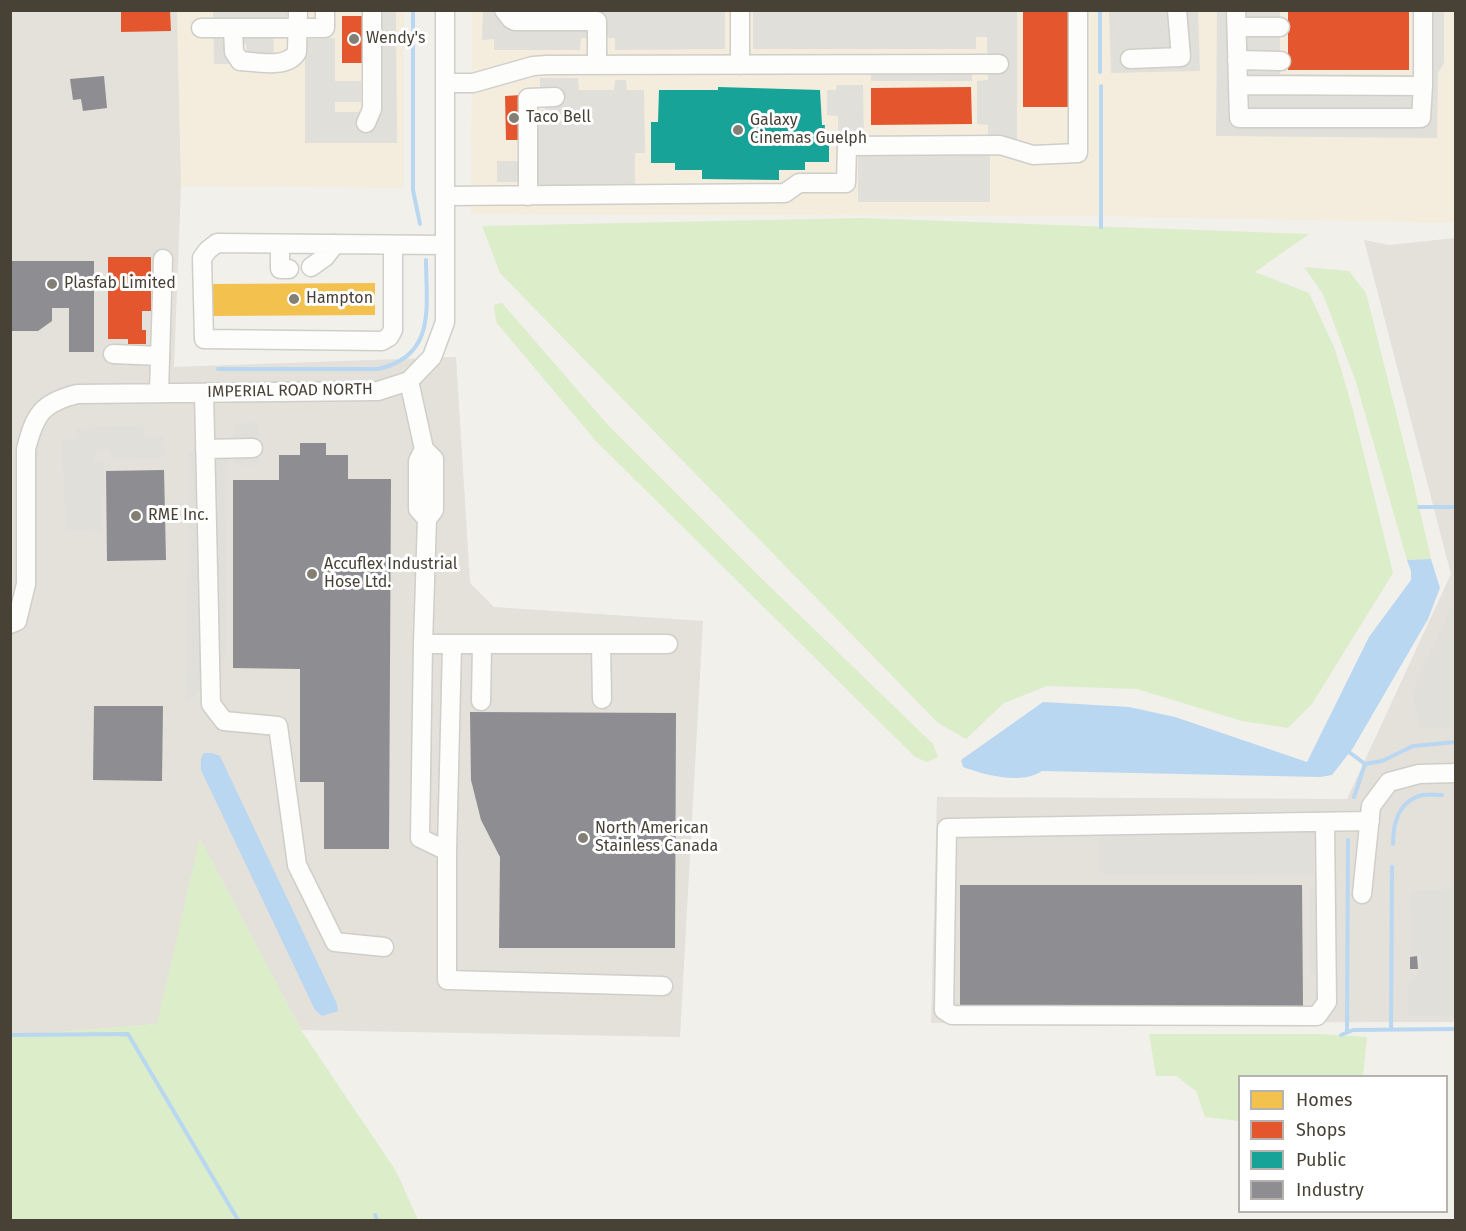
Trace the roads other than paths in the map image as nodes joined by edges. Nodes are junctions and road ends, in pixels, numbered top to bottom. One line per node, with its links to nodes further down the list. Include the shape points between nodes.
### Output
1 (325, 10): 9 (street, via 325,28)
2 (372, 10): 26 (street, via 372,109)
3 (445, 10): 20 (street, IMPERIAL ROAD NORTH)
4 (504, 10): 18 (street, via 515,21 597,21)
5 (740, 10): 19 (street)
6 (1078, 10): 28 (street, via 1078,153 1033,155 1000,145 847,146 846,183 799,183 785,193)
7 (1177, 10): 14 (street, via 1181,57)
8 (1423, 10): 23 (street)
9 (298, 19): 13 (street); 13 (street, via 297,52 286,62 240,62 234,52)
10 (1237, 19): 11 (street); 15 (street)
11 (1280, 27)
12 (201, 28): 13 (street)
13 (233, 28)
14 (1130, 59)
15 (1238, 60): 16 (street); 21 (street)
16 (1281, 61)
17 (999, 64): 19 (street)
18 (597, 65): 19 (street); 20 (street, via 533,66 473,83)
19 (740, 65)
20 (445, 82): 27 (street, IMPERIAL ROAD NORTH)
21 (1238, 85): 22 (street); 25 (street, via 1239,118)
22 (1372, 85): 23 (street); 25 (street)
23 (1423, 86): 25 (street, via 1421,118)
24 (555, 97): 28 (street, via 528,98)
25 (1372, 117)
26 (366, 123)
27 (446, 196): 28 (street); 32 (street, IMPERIAL ROAD NORTH)
28 (528, 196)
29 (280, 243): 30 (street); 31 (street, via 217,243 208,250 202,258 204,339 382,341 393,330); 35 (street, via 280,269)
30 (335, 244): 31 (street); 34 (street)
31 (393, 245): 32 (street)
32 (445, 245): 38 (street, IMPERIAL ROAD NORTH, via 445,322 432,357)
33 (163, 259): 37 (street)
34 (311, 267)
35 (289, 269)
36 (113, 354): 37 (street)
37 (160, 356): 39 (street)
38 (409, 381): 40 (street, IMPERIAL ROAD NORTH, via 378,391); 44 (street, via 424,449 434,459 434,510 427,519)
39 (159, 393): 40 (street, IMPERIAL ROAD NORTH); 43 (street, IMPERIAL ROAD NORTH, via 77,394 58,399 23,425 26,584 17,621)
40 (204, 393): 42 (street)
41 (253, 448): 42 (street)
42 (205, 449): 56 (street, via 211,704 224,722 278,726 297,865 335,942)
43 (10, 624)
44 (423, 644): 48 (street); 54 (street, via 420,838)
45 (668, 644): 47 (street)
46 (482, 645): 47 (street); 48 (street); 50 (street)
47 (601, 645): 49 (street)
48 (452, 646): 54 (street)
49 (602, 699)
50 (481, 701)
51 (1455, 773): 52 (street, via 1419,774 1389,782 1371,806)
52 (1370, 821): 53 (street); 55 (street)
53 (1325, 822): 53 (street, via 946,828 944,1010 952,1015 1317,1016 1327,1002)
54 (447, 851): 57 (street, via 447,980)
55 (1362, 894)
56 (384, 947)
57 (663, 986)

